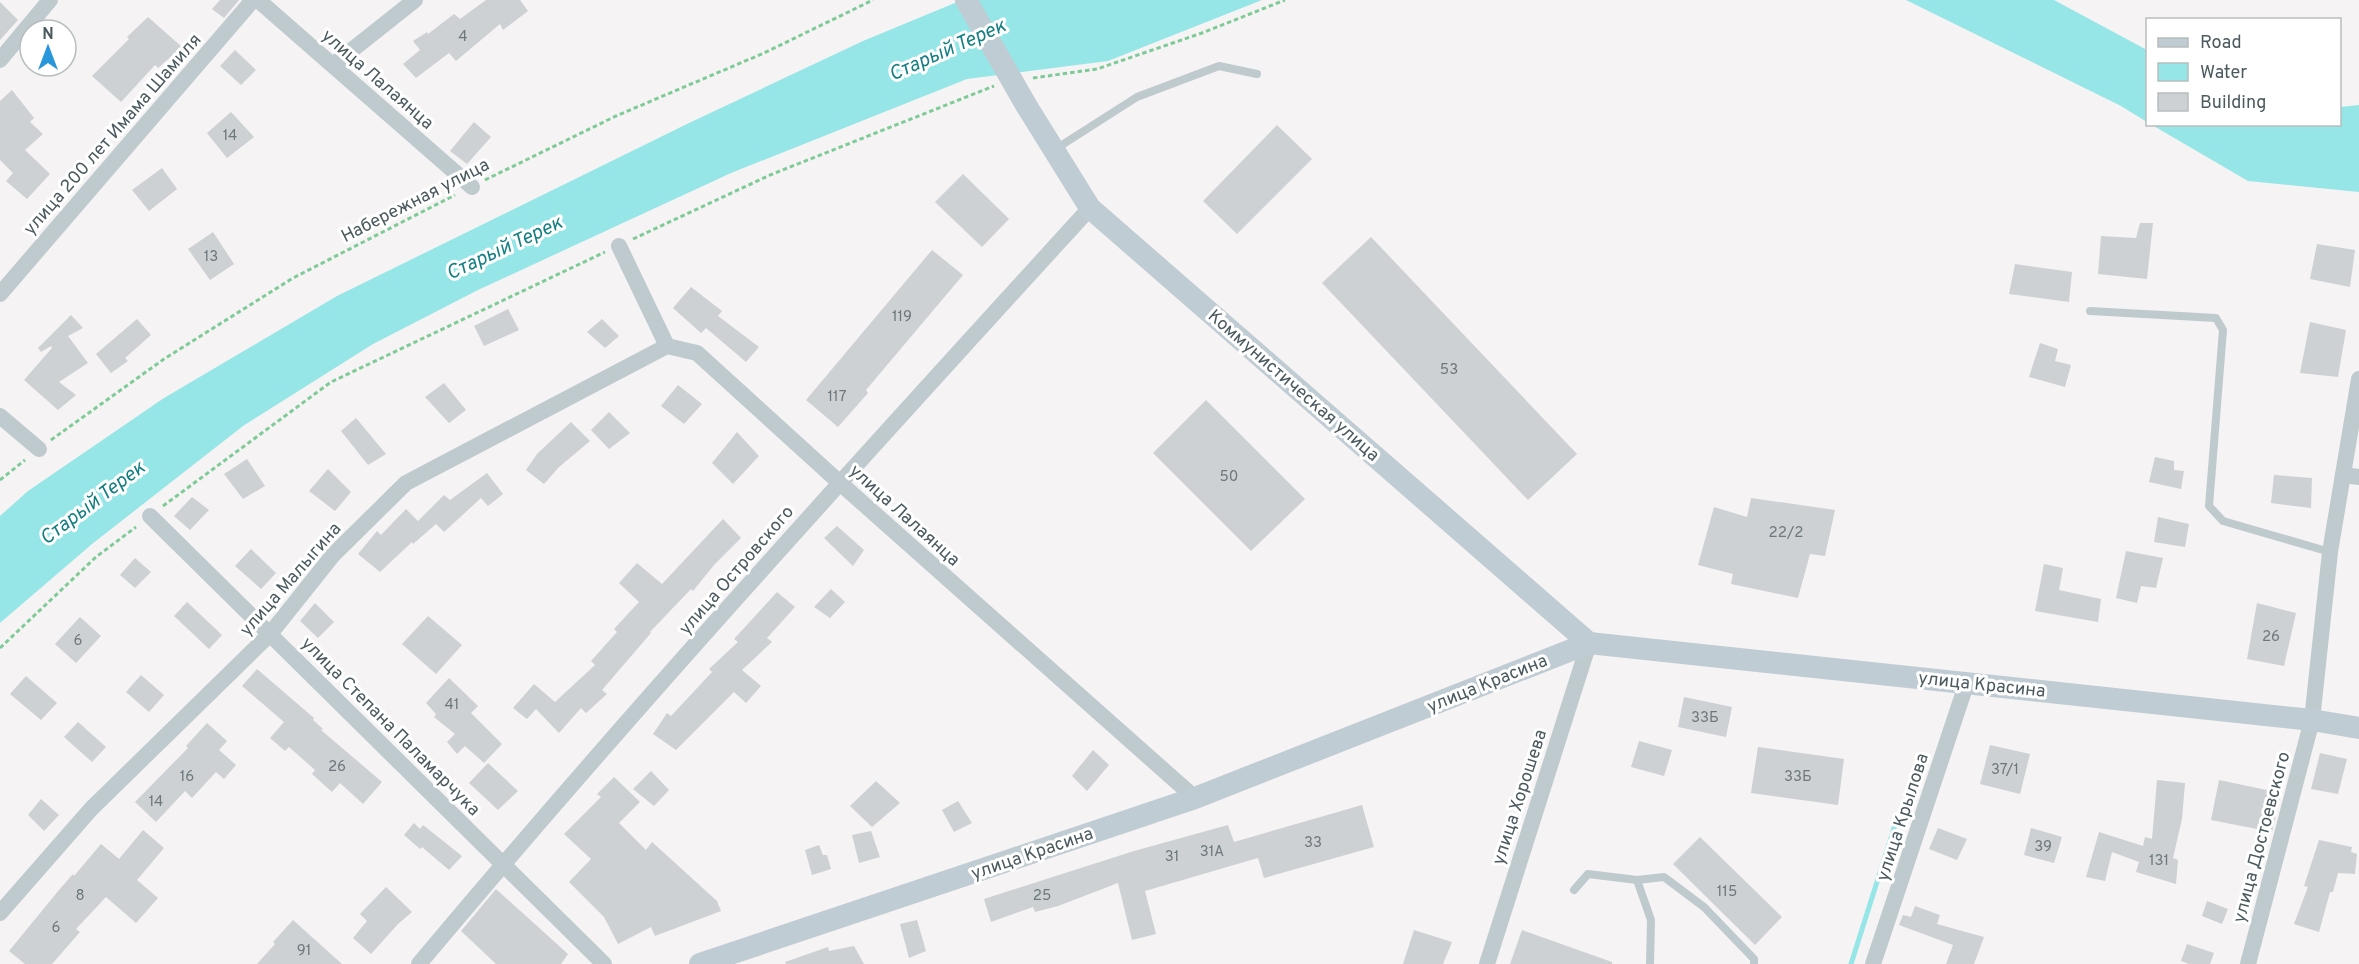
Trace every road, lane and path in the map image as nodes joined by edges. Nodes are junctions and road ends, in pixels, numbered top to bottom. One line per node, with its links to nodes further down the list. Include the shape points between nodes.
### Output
1 (50, 0): 7 (street)
2 (253, 0): 14 (street, улица 200 лет Имама Шамиля)
3 (258, 0): 8 (street, улица Лалаянца)
4 (415, 0): 8 (street)
5 (873, 0): 11 (path, Набережная улица, via 616,116)
6 (966, 0): 10 (street, Коммунистическая улица)
7 (0, 60)
8 (333, 65): 11 (street, улица Лалаянца)
9 (1257, 74): 10 (lane, via 1219,66 1137,97)
10 (1054, 150): 12 (street, Коммунистическая улица)
11 (472, 187): 19 (path, Набережная улица, via 293,278 164,359)
12 (1090, 208): 22 (street, улица Островского); 26 (street, Коммунистическая улица)
13 (619, 246): 16 (street)
14 (0, 294)
15 (2090, 311): 24 (lane, via 2216,318 2223,330 2209,506 2223,521)
16 (667, 346): 22 (street, улица Лалаянца, via 697,353); 25 (street, улица Малыгина, via 406,483 333,555)
17 (2359, 379): 20 (street)
18 (0, 416): 19 (street)
19 (39, 449): 21 (path, Набережная улица)
20 (2351, 476): 24 (street)
21 (0, 480)
22 (840, 483): 30 (street, улица Лалаянца); 31 (street, улица Островского)
23 (150, 516): 25 (street, улица Степана Паламарчука)
24 (2330, 552): 28 (street)
25 (270, 634): 31 (street, улица Степана Паламарчука); 34 (street, улица Малыгина, via 91,809)
26 (1589, 643): 27 (street, улица Красина); 30 (street, улица Красина); 38 (street, улица Хорошева)
27 (1967, 682): 28 (street, улица Красина); 41 (street, улица Крылова)
28 (2312, 720): 29 (street, улица Красина); 42 (street, улица Достоевского)
29 (2359, 728)
30 (1195, 798): 37 (street, улица Красина)
31 (503, 863): 35 (street, улица Островского); 36 (street, улица Степана Паламарчука)
32 (1636, 880): 33 (lane, via 1588,874); 39 (lane, via 1651,920); 40 (lane, via 1664,877 1704,907 1754,959)
33 (1574, 890)
34 (0, 913)
35 (419, 964)
36 (604, 964)
37 (700, 964)
38 (1487, 964)
39 (1650, 964)
40 (1754, 964)
41 (1873, 964)
42 (2248, 964)

